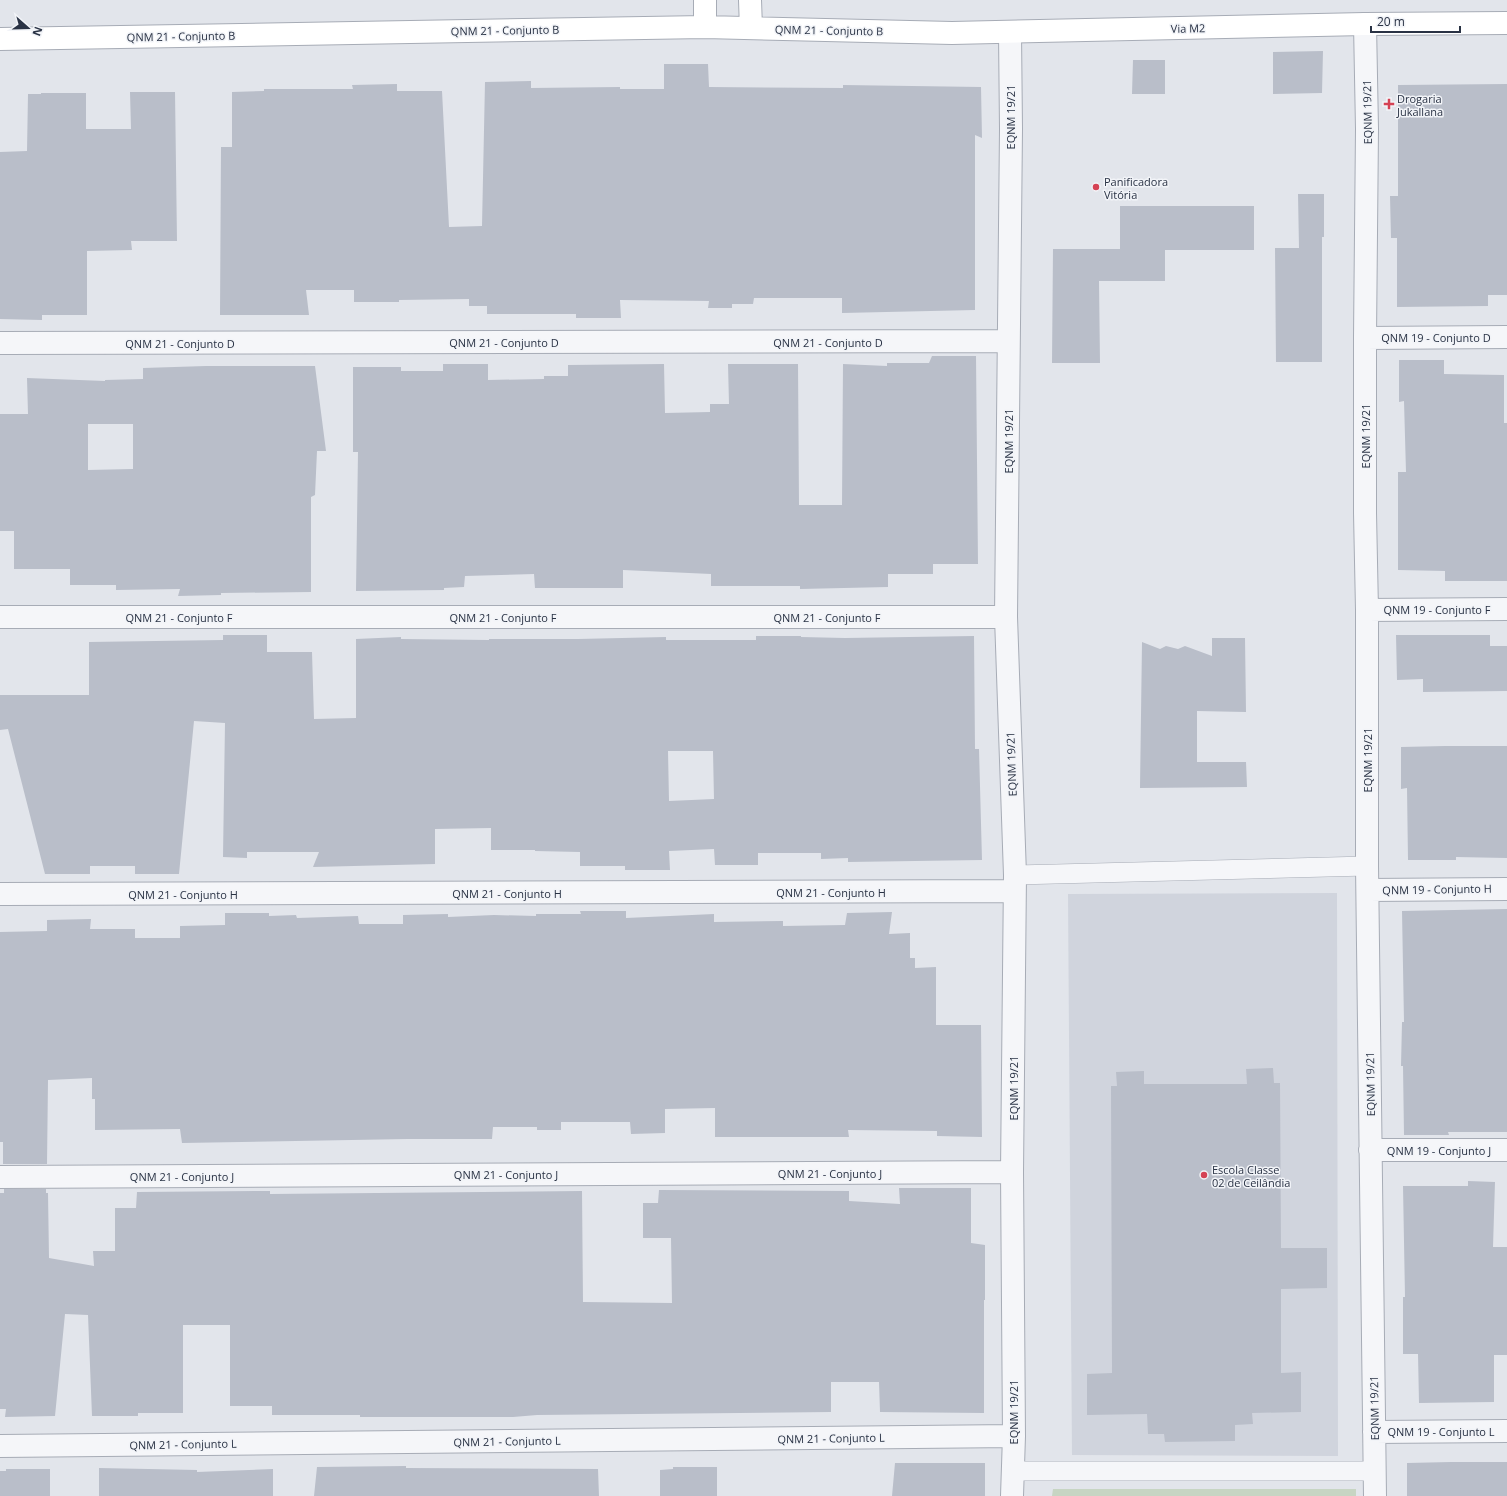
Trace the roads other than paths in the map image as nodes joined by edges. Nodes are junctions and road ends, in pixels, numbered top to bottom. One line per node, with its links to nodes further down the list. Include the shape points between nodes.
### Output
1 (704, 0): 5 (main road)
2 (750, 0): 6 (main road)
3 (1507, 23): 4 (main road, Via M2)
4 (1365, 24): 7 (main road, Via M2); 10 (street, EQNM 19/21, via 1368,129)
5 (705, 27): 6 (main road, QNM 21 - Conjunto B); 8 (main road, QNM 21 - Conjunto B)
6 (751, 28): 7 (main road, QNM 21 - Conjunto B, via 952,34)
7 (1010, 33): 11 (street, EQNM 19/21)
8 (0, 39)
9 (1507, 337): 10 (street, QNM 19 - Conjunto D)
10 (1365, 338): 14 (street, EQNM 19/21)
11 (1008, 342): 12 (street, QNM 21 - Conjunto D); 16 (street, EQNM 19/21)
12 (0, 343)
13 (1507, 609): 14 (street, QNM 19 - Conjunto F)
14 (1367, 610): 17 (street, EQNM 19/21)
15 (0, 617): 16 (street, QNM 21 - Conjunto F)
16 (1006, 617): 18 (street, EQNM 19/21)
17 (1367, 866): 18 (street); 20 (street, EQNM 19/21)
18 (1014, 883): 21 (street, QNM 21 - Conjunto H); 24 (street, EQNM 19/21)
19 (1507, 889): 20 (street, QNM 19 - Conjunto H)
20 (1368, 890): 22 (street, EQNM 19/21)
21 (0, 894)
22 (1370, 1150): 23 (street, QNM 19 - Conjunto J); 27 (street, EQNM 19/21)
23 (1507, 1150)
24 (1012, 1172): 25 (street, QNM 21 - Conjunto J); 28 (street, EQNM 19/21)
25 (0, 1177)
26 (1507, 1431): 27 (street, QNM 19 - Conjunto L)
27 (1374, 1432): 31 (street, EQNM 19/21)
28 (1014, 1436): 29 (street, QNM 21 - Conjunto L); 30 (street, EQNM 19/21)
29 (0, 1446)
30 (1012, 1471): 31 (street); 32 (street, EQNM 19/21)
31 (1375, 1471): 33 (street, EQNM 19/21)
32 (1012, 1496)
33 (1375, 1496)

